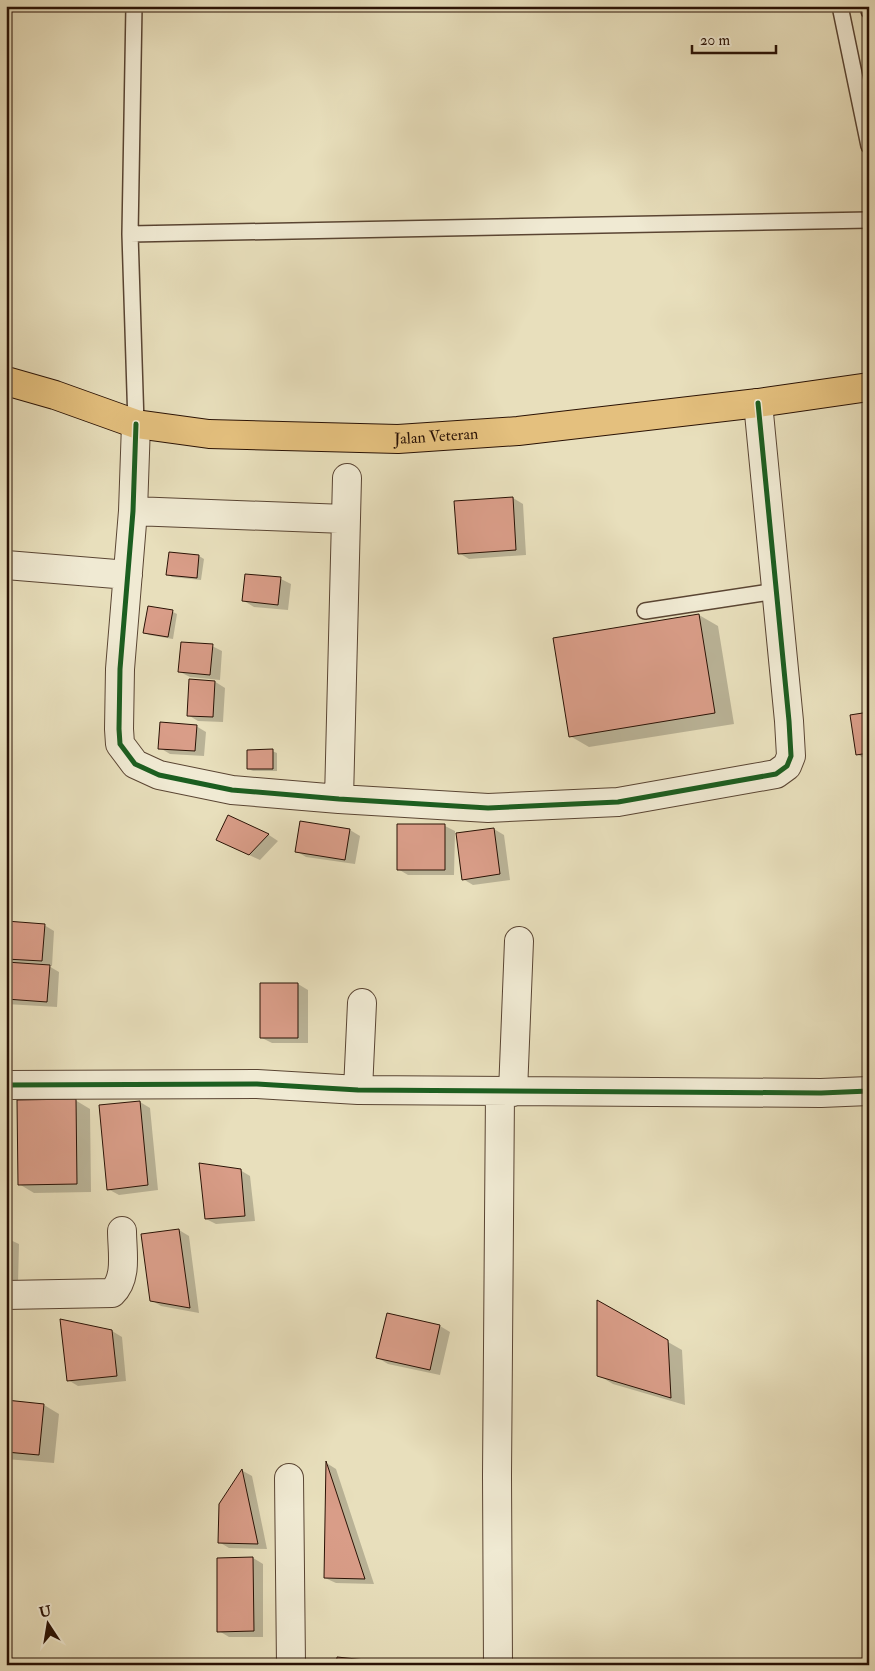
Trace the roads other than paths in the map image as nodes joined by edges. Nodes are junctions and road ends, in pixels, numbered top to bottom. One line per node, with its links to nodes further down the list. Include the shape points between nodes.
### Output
1 (134, 6): 7 (lane)
2 (840, 6): 5 (lane)
3 (868, 6): 4 (lane)
4 (869, 11)
5 (869, 146)
6 (869, 220): 7 (lane)
7 (130, 234): 11 (lane)
8 (6, 382): 11 (main road, Jalan Veteran)
9 (869, 387): 10 (main road, Jalan Veteran)
10 (758, 403): 11 (main road, Jalan Veteran, via 518,431 398,439 209,434); 17 (street)
11 (136, 424): 13 (street)
12 (347, 478): 14 (street)
13 (133, 511): 14 (street); 16 (street)
14 (345, 519): 19 (street)
15 (6, 565): 16 (street)
16 (128, 575): 19 (street, via 120,669 119,729 120,744 136,764 159,775 232,790)
17 (776, 590): 18 (lane); 19 (street, via 791,756 787,766 776,774 618,802 488,808)
18 (645, 611)
19 (338, 799)
20 (519, 941): 25 (street)
21 (362, 1003): 23 (street)
22 (6, 1085): 23 (street, via 257,1084)
23 (358, 1090): 25 (street)
24 (869, 1091): 25 (street)
25 (507, 1092): 30 (street, via 497,1475)
26 (122, 1231): 27 (street, via 122,1277 112,1293)
27 (6, 1295)
28 (289, 1478): 29 (street)
29 (291, 1665)
30 (498, 1665)

